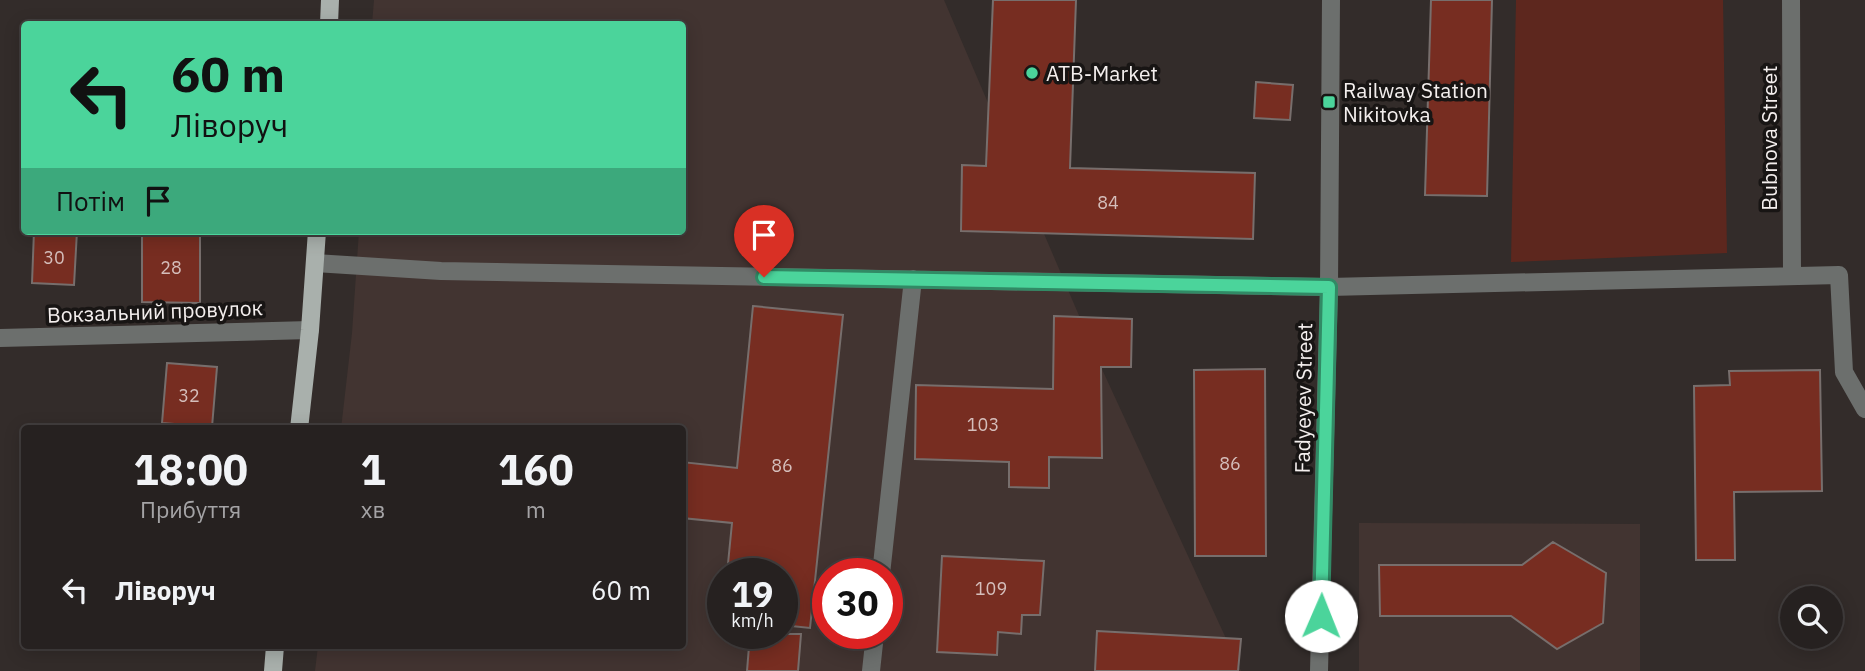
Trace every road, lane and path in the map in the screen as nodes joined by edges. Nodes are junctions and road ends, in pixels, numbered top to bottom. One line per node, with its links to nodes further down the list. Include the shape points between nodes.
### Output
1 (330, 0): 4 (main road)
2 (1331, 0): 9 (street, Fadyeyev Street)
3 (1791, 0): 7 (street, Bubnova Street)
4 (329, 21)
5 (317, 235): 6 (main road)
6 (315, 263): 8 (street, via 452,271); 10 (main road)
7 (1792, 276): 9 (street); 12 (street, via 1839,275 1844,372)
8 (913, 279): 9 (street); 14 (street)
9 (1329, 287): 19 (street, Fadyeyev Street)
10 (310, 330): 11 (street, Вокзальний провулок); 13 (main road)
11 (0, 338)
12 (1865, 409)
13 (299, 425)
14 (883, 558)
15 (275, 649): 17 (main road)
16 (873, 649): 18 (street)
17 (273, 671)
18 (871, 671)
19 (1319, 671)

